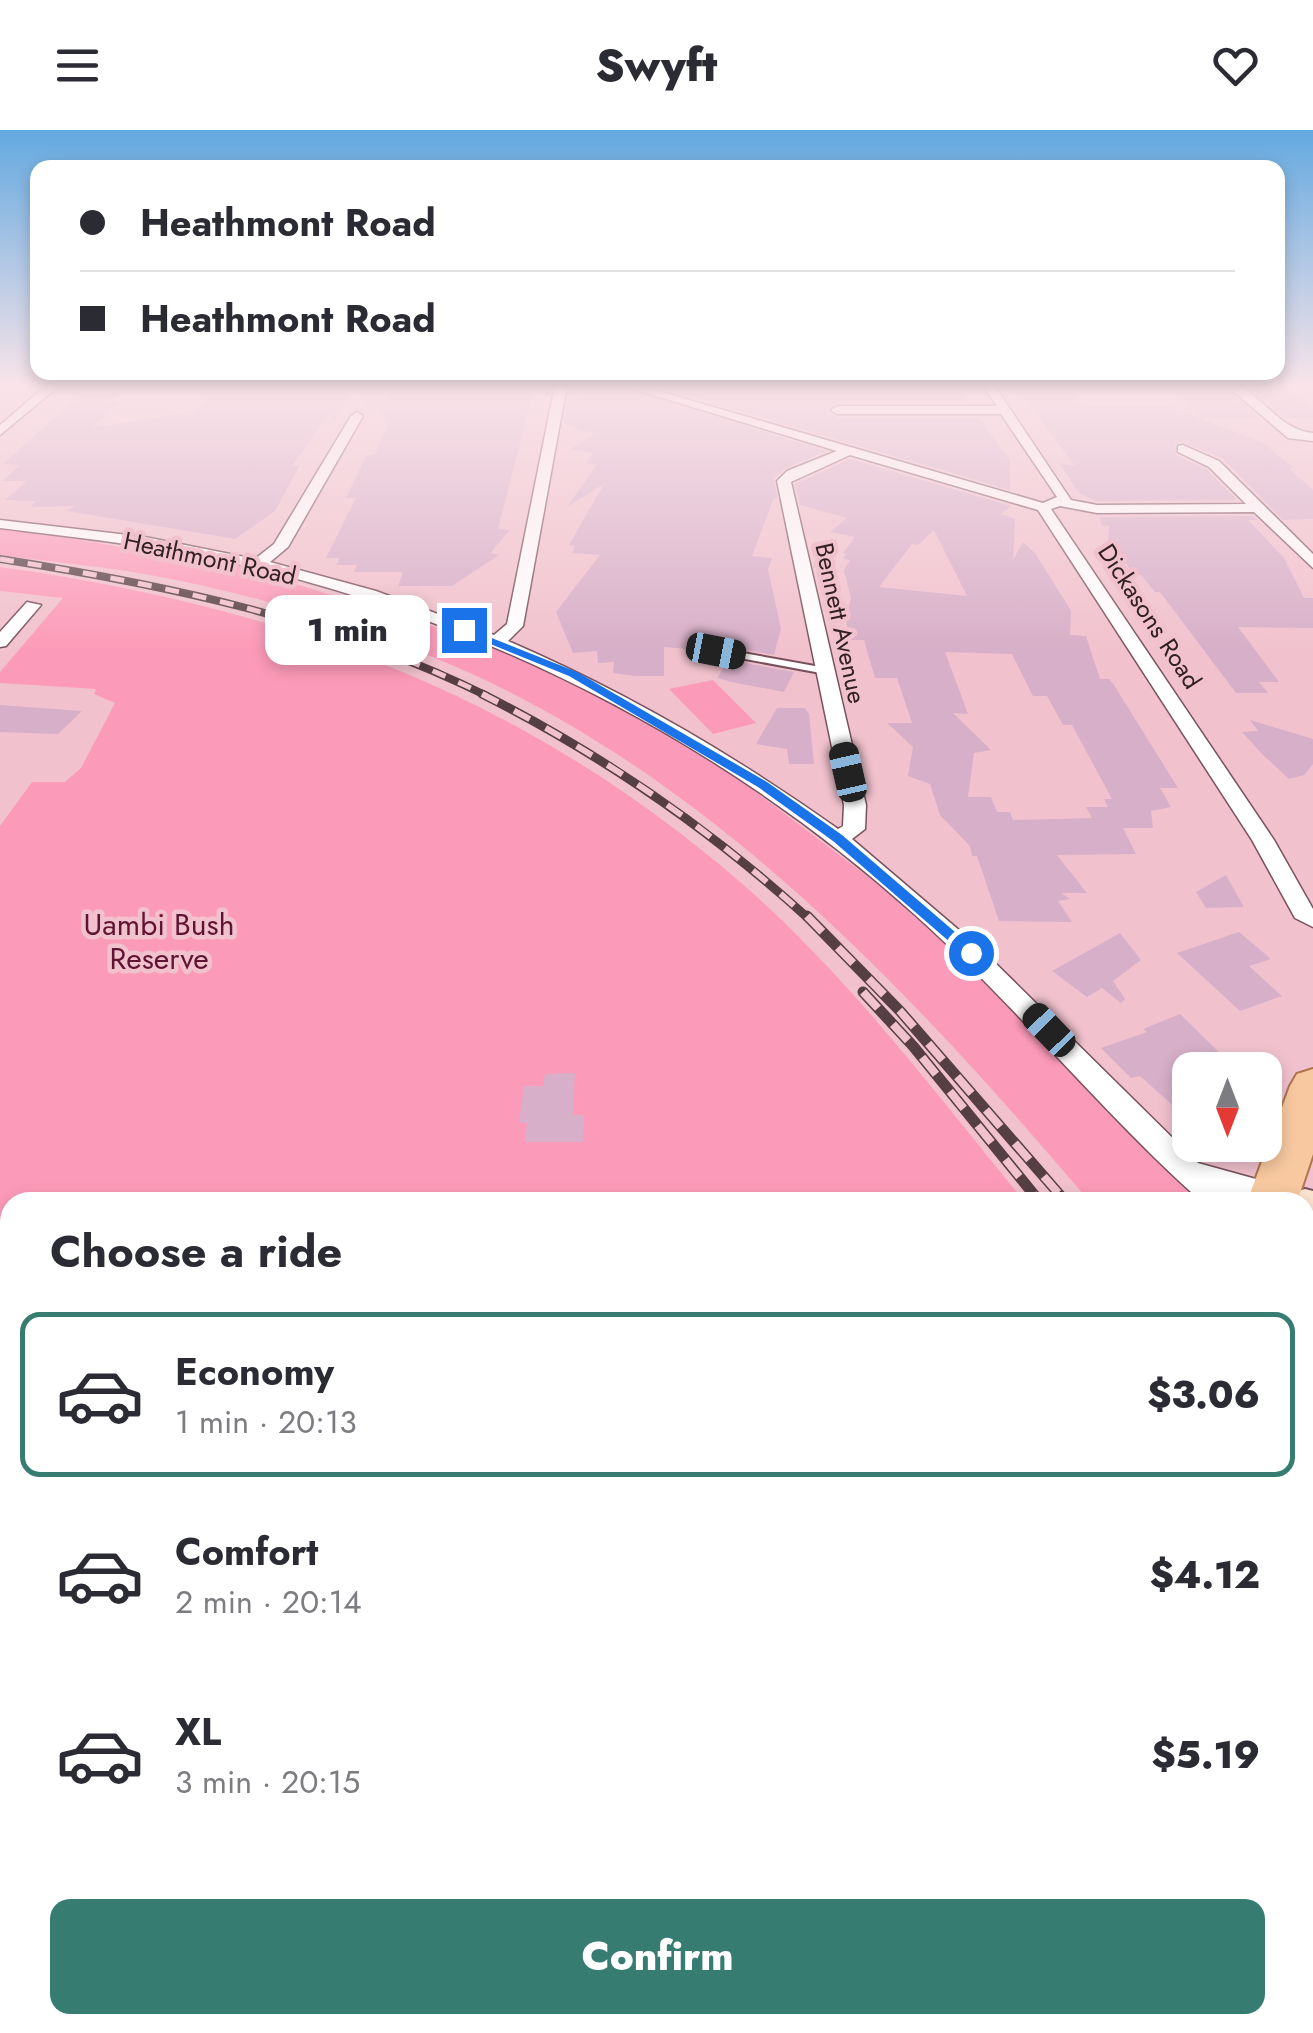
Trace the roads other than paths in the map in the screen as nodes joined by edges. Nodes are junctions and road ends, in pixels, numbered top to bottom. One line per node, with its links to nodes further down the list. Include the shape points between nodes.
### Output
1 (323, 474): 12 (street, via 280,547)
2 (545, 474): 16 (street, via 515,626)
3 (792, 474): 18 (street, Bennett Avenue, via 784,482)
4 (931, 474): 8 (street)
5 (1049, 474): 7 (street, via 1065,498)
6 (1224, 474): 9 (street)
7 (1060, 502): 8 (street); 9 (street, via 1098,509)
8 (1043, 507): 20 (street, Dickasons Road, via 1288,889)
9 (1258, 508): 11 (street)
10 (0, 524): 12 (street, Heathmont Road, via 166,545)
11 (1313, 563)
12 (256, 566): 16 (street, Heathmont Road, via 369,595)
13 (33, 605): 14 (street)
14 (8, 624): 15 (street)
15 (0, 642)
16 (496, 642): 19 (street, Heathmont Road, via 573,674 688,737)
17 (719, 644): 18 (lane, via 716,651)
18 (826, 671): 19 (street, Bennett Avenue, via 856,804 854,829)
19 (838, 838): 22 (street, Heathmont Road, via 998,977)
20 (1311, 909)
21 (1313, 1086): 25 (main road)
22 (1184, 1168): 23 (street, Heathmont Road); 24 (street, Heathmont Road)
23 (1211, 1192)
24 (1248, 1192)
25 (1293, 1192)

